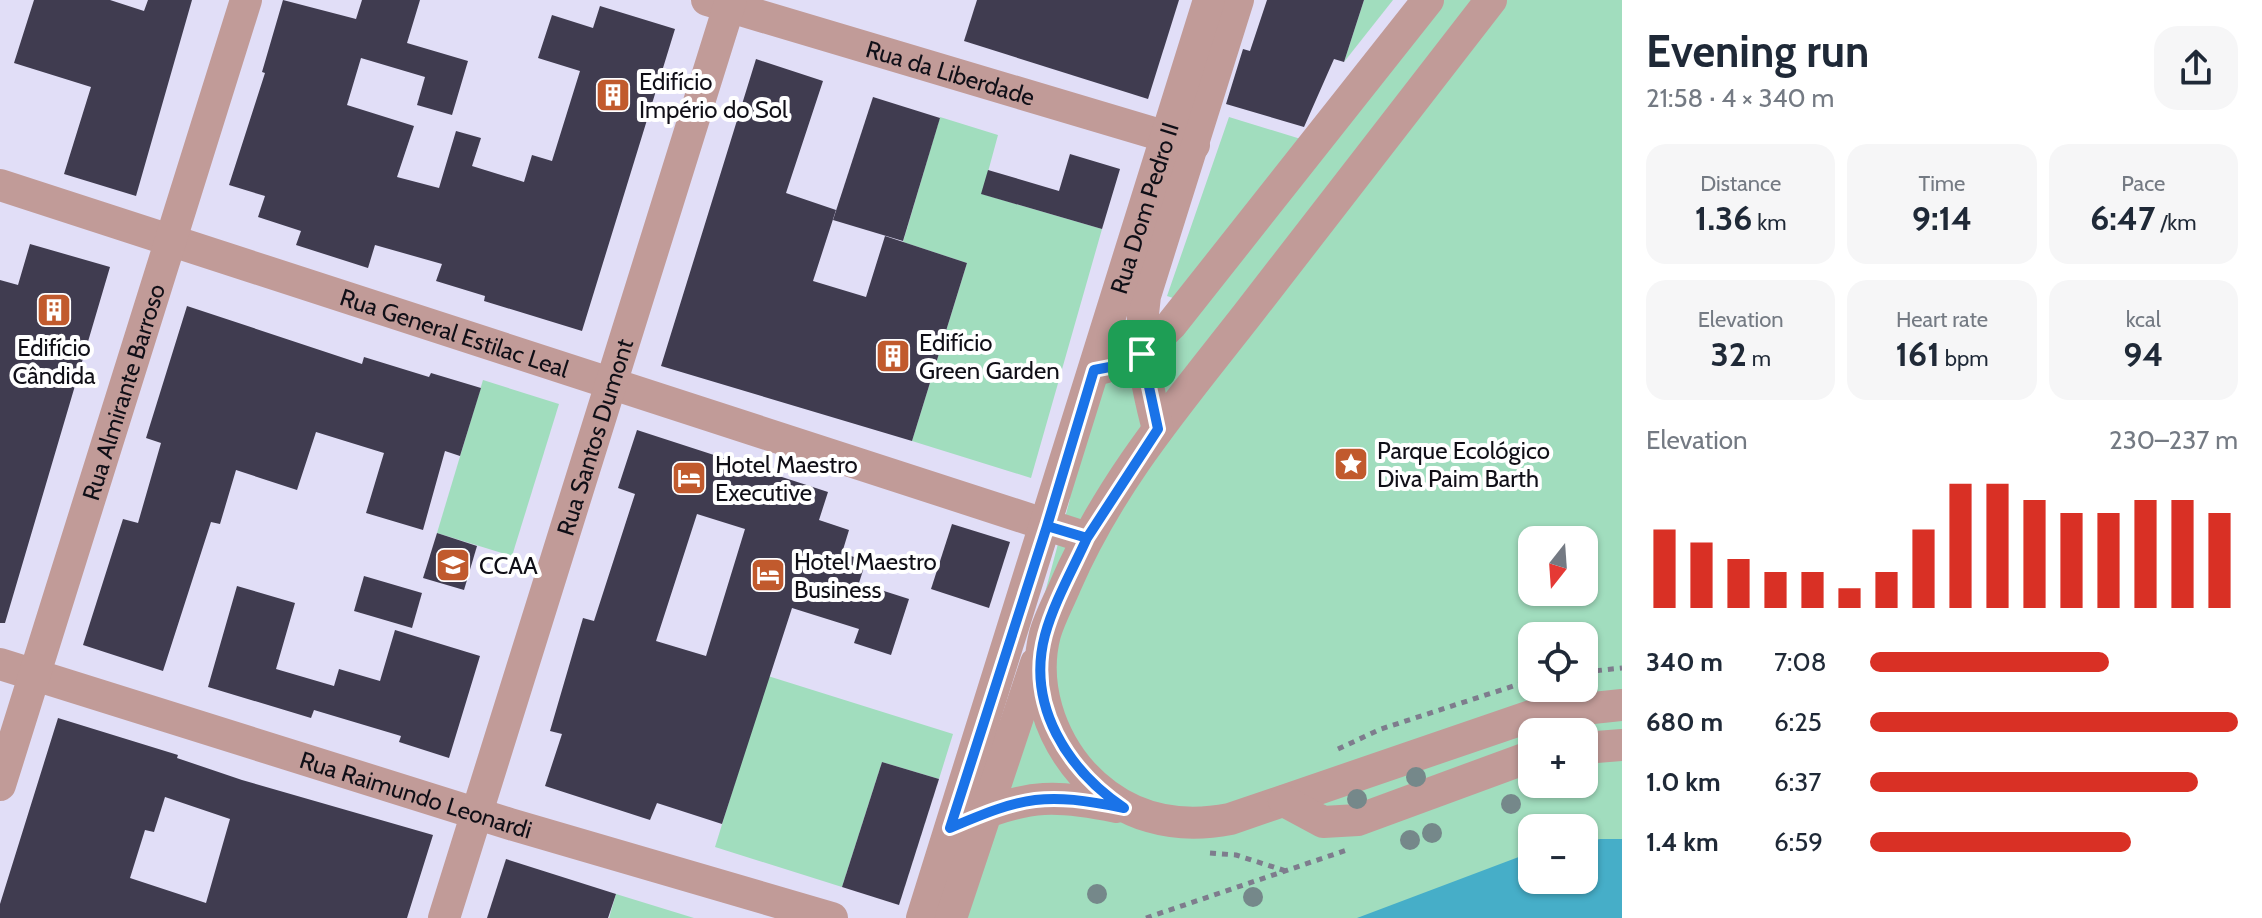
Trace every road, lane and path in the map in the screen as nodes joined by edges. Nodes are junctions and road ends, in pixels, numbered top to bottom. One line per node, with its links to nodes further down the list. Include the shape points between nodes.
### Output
1 (246, 0): 9 (street, Rua Almirante Barroso)
2 (1209, 0): 7 (street, Rua Dom Pedro II)
3 (1238, 0): 7 (street, Rua Dom Pedro II)
4 (1428, 0): 10 (street, via 1171,325)
5 (1491, 0): 13 (street)
6 (722, 2): 7 (street, Rua da Liberdade); 12 (street, Rua Santos Dumont)
7 (1180, 141): 10 (street, Rua Dom Pedro II, via 1145,296); 11 (street, Rua Dom Pedro II)
8 (0, 185): 9 (street, Rua General Estilac Leal)
9 (172, 240): 12 (street, Rua General Estilac Leal); 20 (street, Rua Almirante Barroso)
10 (1142, 354): 11 (street); 13 (street, Rua Dom Pedro II)
11 (1094, 370): 14 (street, Rua Dom Pedro II)
12 (612, 382): 14 (street, Rua General Estilac Leal); 31 (street, Rua Santos Dumont)
13 (1158, 429): 15 (street)
14 (1047, 526): 15 (street, Rua General Estilac Leal); 32 (street, Rua Dom Pedro II)
15 (1087, 538): 16 (street)
16 (1045, 635): 29 (street, via 1041,691 1051,725 1073,762 1098,790); 30 (street)
17 (0, 664): 20 (street, Rua Raimundo Leonardi)
18 (1622, 668): 19 (path)
19 (1598, 671)
20 (35, 674): 27 (street, Rua Almirante Barroso); 31 (street, Rua Raimundo Leonardi)
21 (1518, 685): 25 (path, via 1381,729)
22 (1622, 705): 28 (street, via 1537,714)
23 (1622, 745): 24 (street)
24 (1598, 747)
25 (1324, 756)
26 (1518, 761): 28 (street, via 1358,820 1323,822)
27 (0, 785)
28 (1284, 801): 29 (street, via 1197,825 1161,821)
29 (1124, 808): 30 (street, via 1044,796)
30 (986, 812): 32 (street); 38 (street)
31 (477, 814): 35 (street, Rua Santos Dumont); 36 (street, Rua Raimundo Leonardi)
32 (950, 828): 37 (street, Rua Dom Pedro II)
33 (1200, 852): 34 (path, via 1236,855)
34 (1286, 871)
35 (444, 918)
36 (832, 918)
37 (922, 918)
38 (951, 918)

